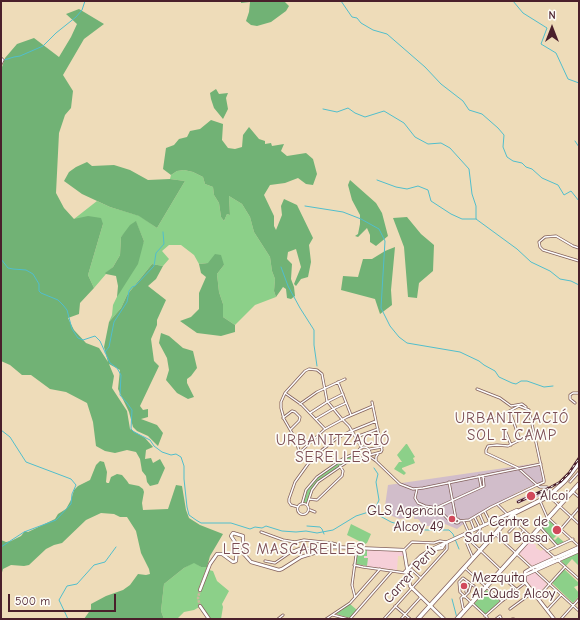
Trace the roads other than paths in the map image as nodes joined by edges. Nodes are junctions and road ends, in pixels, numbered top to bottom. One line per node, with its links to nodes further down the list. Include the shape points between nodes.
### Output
1 (1, 58): 2 (street)
2 (1, 64)
3 (579, 248): 4 (street, via 556,236 545,237 539,242 543,250)
4 (579, 261)
5 (345, 379): 6 (street)
6 (338, 382): 7 (street); 11 (street)
7 (324, 388): 9 (street, via 322,374 312,368 305,371); 12 (street); 16 (street)
8 (477, 389): 19 (street, via 511,406 522,404)
9 (285, 393): 16 (street); 23 (street, via 281,405)
10 (579, 393): 15 (street, via 570,395 570,399)
11 (343, 394): 12 (street); 14 (street)
12 (327, 402): 18 (street); 21 (street)
13 (372, 402): 17 (street)
14 (346, 403): 18 (street); 22 (street)
15 (575, 403)
16 (300, 404): 21 (street)
17 (373, 406): 22 (street); 27 (street)
18 (333, 409): 24 (street); 25 (street)
19 (529, 410): 20 (street, via 519,406); 34 (street)
20 (510, 412): 26 (street); 35 (street)
21 (310, 413): 24 (street)
22 (351, 415): 25 (street)
23 (283, 418): 30 (street); 30 (street, via 292,410 300,417)
24 (316, 419): 28 (street)
25 (342, 419): 28 (street); 31 (street)
26 (494, 419)
27 (376, 421): 29 (street); 31 (street)
28 (326, 429): 40 (street)
29 (378, 429): 33 (street); 37 (street)
30 (290, 430): 40 (street)
31 (352, 430): 33 (street); 47 (street, via 325,447)
32 (506, 430): 36 (street)
33 (356, 437): 38 (street)
34 (536, 437): 35 (street); 48 (street)
35 (520, 440): 36 (street)
36 (511, 445): 50 (street, via 488,446 486,453)
37 (382, 447): 39 (street); 42 (street)
38 (362, 448): 39 (street); 41 (street)
39 (369, 450): 43 (street)
40 (300, 452): 47 (street)
41 (358, 452): 44 (street); 67 (street, via 344,458 317,477 306,490)
42 (380, 452): 43 (street); 45 (street)
43 (369, 455): 44 (street, via 365,459); 45 (street)
44 (360, 457): 49 (street)
45 (376, 461): 60 (street, via 400,484)
46 (579, 463): 66 (main road, via 550,496)
47 (309, 464): 71 (street, via 295,482 289,499 290,505)
48 (541, 464): 50 (street); 57 (street, via 544,482)
49 (340, 466): 64 (street, via 318,482); 64 (street, via 342,476 317,500)
50 (518, 468): 53 (street); 57 (street)
51 (579, 472): 55 (street)
52 (479, 476): 53 (street); 54 (street); 58 (street)
53 (483, 476): 58 (street)
54 (448, 482): 60 (street); 65 (street)
55 (570, 482)
56 (579, 484): 62 (main road)
57 (536, 485): 59 (street); 69 (street)
58 (483, 486): 65 (street)
59 (547, 487)
60 (417, 489): 72 (street, via 417,502)
61 (548, 490): 70 (street)
62 (572, 491): 63 (street); 70 (main road)
63 (579, 497)
64 (309, 499): 68 (street)
65 (452, 500): 72 (street); 82 (street)
66 (540, 501): 78 (main road); 81 (street)
67 (302, 504): 68 (street); 71 (street)
68 (307, 505): 74 (street)
69 (498, 505): 78 (street); 84 (street, via 469,520)
70 (559, 506): 79 (street); 81 (main road)
71 (298, 507): 74 (street, via 303,515)
72 (436, 508): 83 (street, via 448,519)
73 (579, 508): 79 (street)
74 (309, 510): 75 (street)
75 (315, 512)
76 (485, 512): 87 (street)
77 (480, 515): 88 (street)
78 (509, 516): 89 (street); 91 (street); 99 (main road)
79 (571, 517): 90 (street); 94 (street)
80 (475, 518): 91 (street)
81 (548, 518): 92 (main road); 94 (street)
82 (456, 519): 83 (street); 84 (street)
83 (455, 521): 84 (street)
84 (459, 521)
85 (470, 521): 93 (street)
86 (464, 522): 96 (street)
87 (490, 522)
88 (484, 524)
89 (517, 524): 95 (street); 98 (street)
90 (579, 524)
91 (480, 527): 100 (street); 104 (street)
92 (540, 527): 101 (main road); 108 (street)
93 (474, 529)
94 (561, 529): 103 (street)
95 (524, 530): 101 (street); 102 (street)
96 (468, 531)
97 (261, 532): 107 (street, via 283,540 306,540)
98 (509, 532)
99 (495, 534): 113 (main road); 115 (street)
100 (463, 535): 104 (street); 105 (street)
101 (531, 537): 114 (street); 115 (main road)
102 (516, 539)
103 (572, 539): 108 (street); 110 (street)
104 (470, 542): 113 (street); 116 (street, via 467,544)
105 (445, 543): 106 (street); 106 (street); 129 (street, Carrer Perú, via 447,549)
106 (437, 545): 112 (street, via 412,542); 128 (street, via 423,554)
107 (337, 546): 109 (street); 111 (street)
108 (557, 546): 114 (street)
109 (357, 548): 112 (street); 120 (street)
110 (579, 548): 117 (street)
111 (326, 549): 119 (street, via 301,548); 123 (street, via 300,557 281,570)
112 (404, 550): 128 (street)
113 (480, 551): 116 (main road); 126 (street)
114 (547, 551): 117 (street)
115 (516, 553): 125 (street); 126 (main road)
116 (473, 558): 122 (main road)
117 (556, 559): 121 (street); 125 (street)
118 (265, 561): 119 (street)
119 (274, 563): 123 (street)
120 (354, 564): 124 (street); 143 (street, via 352,584)
121 (565, 567): 130 (street); 134 (street)
122 (465, 568): 135 (street); 149 (main road)
123 (273, 569): 138 (street, via 253,564 247,559 243,552 243,536 232,533 231,537 237,546 236,561 217,554 210,564)
124 (380, 569): 127 (street); 143 (street)
125 (534, 569): 133 (street, via 526,572); 134 (street)
126 (501, 570): 135 (main road)
127 (392, 571): 128 (street); 166 (street)
128 (408, 571): 129 (street); 136 (street)
129 (421, 578): 136 (street, Carrer Perú)
130 (579, 579)
131 (467, 581): 139 (street); 139 (street, via 473,586); 142 (street, via 463,578 459,582 460,592)
132 (508, 582): 137 (street)
133 (525, 582): 137 (street); 140 (street)
134 (550, 584): 141 (street); 145 (street)
135 (486, 586): 147 (street); 148 (main road)
136 (412, 588): 144 (street); 151 (street, Carrer Perú)
137 (516, 589): 147 (street)
138 (200, 590)
139 (468, 592): 142 (street)
140 (533, 592): 145 (street); 153 (street)
141 (561, 595): 152 (street); 155 (street)
142 (464, 596): 148 (street); 154 (street, via 461,598)
143 (355, 597): 158 (street)
144 (421, 597): 149 (street); 159 (street)
145 (537, 598): 155 (street)
146 (579, 599): 152 (street)
147 (502, 601): 161 (street)
148 (471, 603): 154 (main road); 161 (street)
149 (431, 605): 160 (street); 170 (main road)
150 (200, 606): 163 (street)
151 (395, 606): 159 (street); 167 (street, Carrer Perú)
152 (573, 606): 156 (street); 176 (street)
153 (510, 609)
154 (465, 610): 173 (main road)
155 (547, 610): 175 (street)
156 (579, 611)
157 (283, 615): 164 (street)
158 (332, 615): 165 (street); 166 (street)
159 (405, 615): 168 (street); 169 (street)
160 (441, 615): 171 (street); 172 (street)
161 (486, 618)
162 (501, 618): 174 (street, via 500,616)
163 (209, 619)
164 (278, 619)
165 (326, 619)
166 (349, 619)
167 (384, 619)
168 (401, 619)
169 (410, 619)
170 (418, 619)
171 (438, 619)
172 (444, 619)
173 (457, 619)
174 (496, 619)
175 (554, 619)
176 (561, 619)

